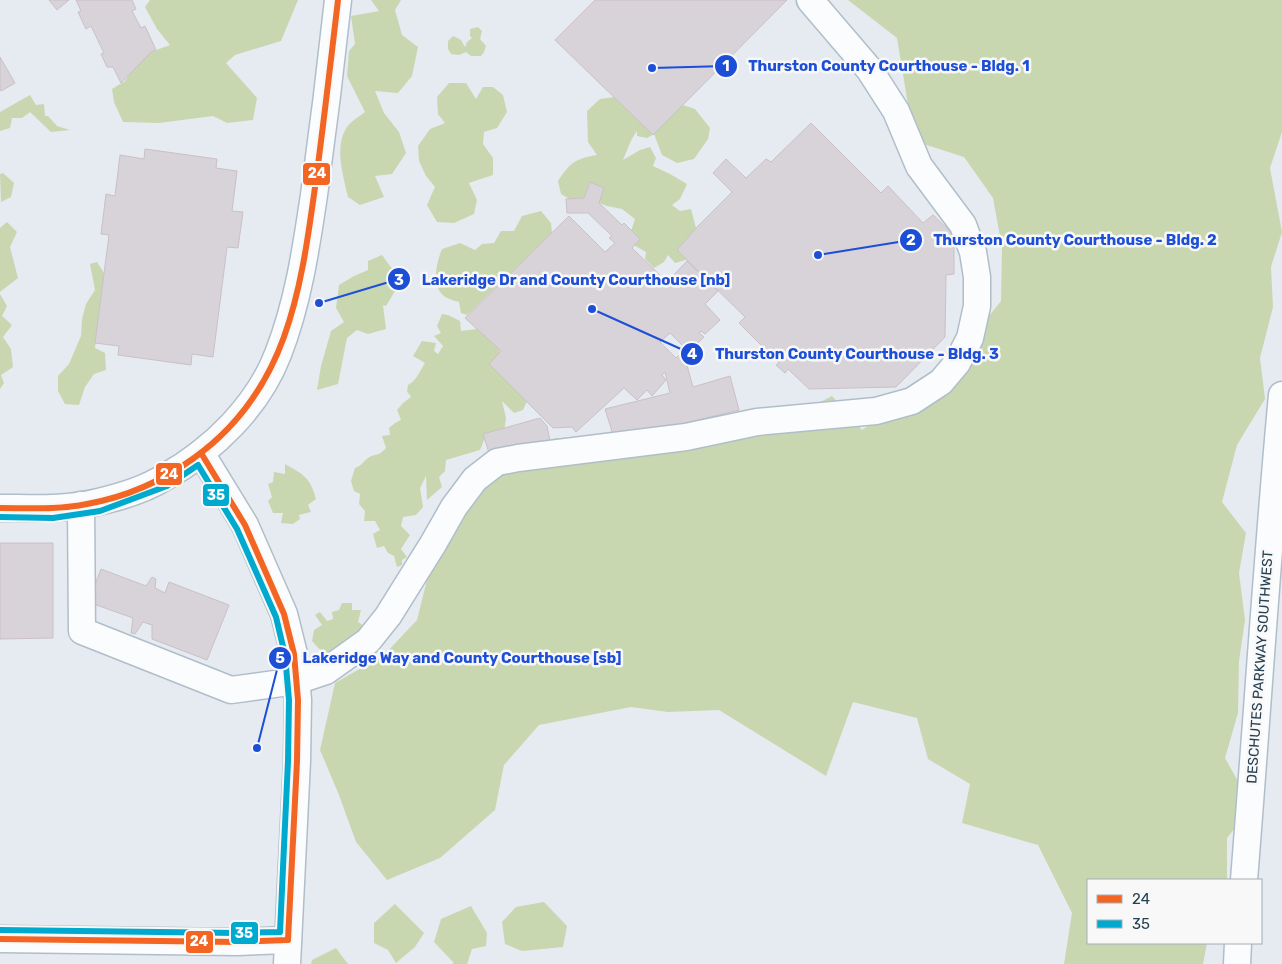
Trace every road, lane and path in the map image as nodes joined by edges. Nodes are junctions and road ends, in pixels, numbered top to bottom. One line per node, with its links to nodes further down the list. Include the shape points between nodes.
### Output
1 (338, 0): 4 (street, via 325,118 296,302 278,355 261,389 238,419)
2 (810, 0): 7 (street, via 869,69 896,111 919,166 963,225 973,252 977,306 970,338 957,363 940,382 912,401 876,411 757,422 686,437 497,462 475,480 454,507 388,616 368,641 326,671)
3 (1282, 395): 8 (street, DESCHUTES PARKWAY SOUTHWEST)
4 (201, 454): 5 (street, via 164,478 105,500); 7 (street, via 245,525 284,614 294,654)
5 (81, 505): 6 (street, via 52,509); 7 (street, via 82,631 230,690)
6 (0, 508)
7 (296, 681): 11 (street, via 298,761)
8 (1244, 879)
9 (0, 939): 11 (street, via 238,942)
10 (1238, 944): 12 (street)
11 (287, 952)
12 (1237, 964)

